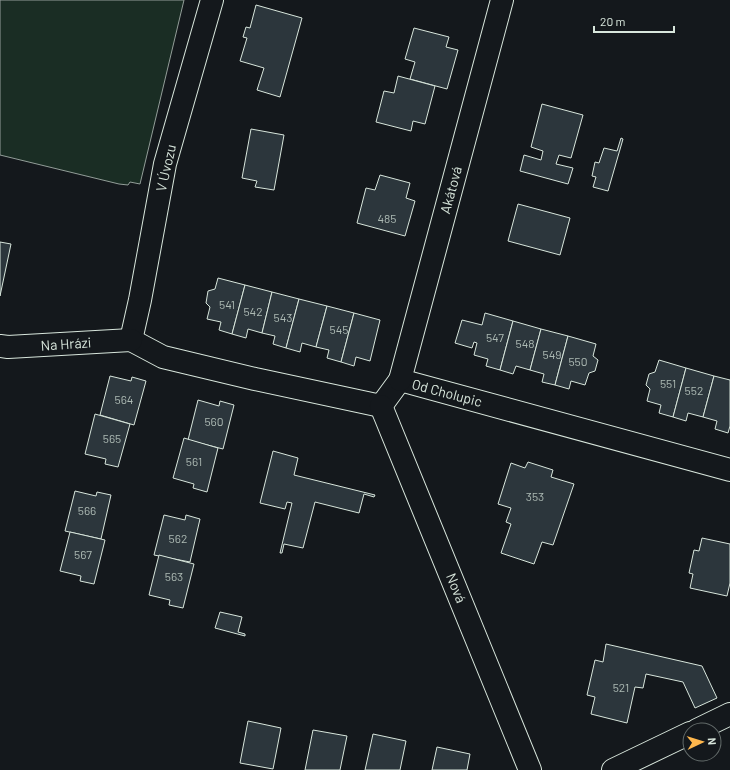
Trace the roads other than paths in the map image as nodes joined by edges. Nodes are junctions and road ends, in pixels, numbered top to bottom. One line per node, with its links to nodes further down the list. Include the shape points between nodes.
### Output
1 (212, 0): 3 (street, V Úvozu, via 165,164)
2 (502, 0): 5 (street, Akátová)
3 (131, 340): 4 (street, Na Hrázi); 6 (street, via 163,357 255,380)
4 (0, 346)
5 (400, 380): 6 (street, Od Cholupic); 7 (street, Od Cholupic)
6 (381, 406): 11 (street, Nová)
7 (730, 470)
8 (730, 714): 9 (street)
9 (714, 722)
10 (682, 737): 12 (street)
11 (530, 770)
12 (613, 770)

